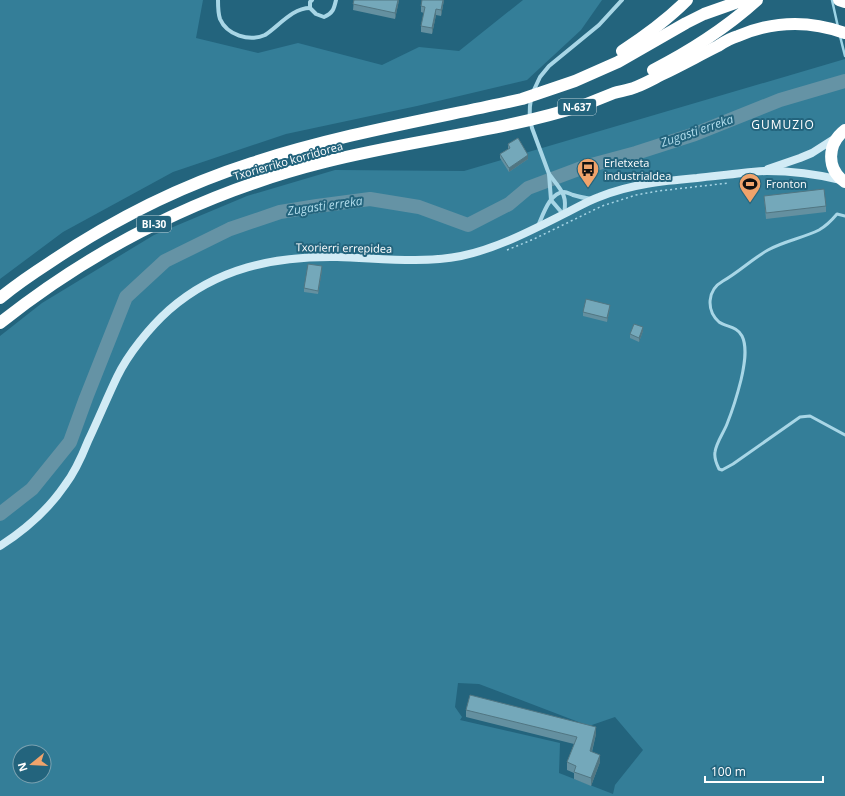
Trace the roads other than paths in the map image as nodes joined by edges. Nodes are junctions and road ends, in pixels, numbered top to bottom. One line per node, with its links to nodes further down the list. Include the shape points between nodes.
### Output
1 (218, 0): 10 (street, via 219,16 224,26 234,34 250,38 265,35 295,12)
2 (312, 0): 10 (street)
3 (336, 0): 10 (street, via 330,14 324,17)
4 (622, 0): 18 (street, via 599,25 549,66 540,77 533,93 530,120)
5 (687, 0): 12 (highway, via 646,35)
6 (747, 0): 12 (highway, via 704,14 618,62)
7 (757, 0): 14 (highway, via 706,39)
8 (839, 0): 9 (highway)
9 (845, 2)
10 (310, 8)
11 (845, 33): 14 (highway, via 798,23 770,26 738,36 636,88)
12 (590, 74): 13 (highway, Txorierriko korridorea / N-637)
13 (540, 92): 26 (highway, Txorierriko korridorea / BI-30, via 504,103 320,143 229,170 125,217 69,250)
14 (613, 94): 15 (highway, Txorierriko korridorea / N-637)
15 (523, 121): 27 (highway, Txorierriko korridorea / BI-30, via 325,162 236,189 172,216 109,248 40,292)
16 (841, 134): 17 (main road, via 812,153); 19 (highway, via 833,145 831,154 835,172)
17 (764, 171): 19 (main road, via 802,172); 22 (main road, Txorierri errepidea, via 630,186)
18 (549, 174): 20 (street); 21 (street)
19 (843, 181)
20 (562, 191): 21 (street); 22 (street); 23 (street, via 565,201)
21 (550, 198): 23 (street); 25 (street)
22 (594, 199): 23 (main road, Txorierri errepidea)
23 (564, 214): 25 (main road, Txorierri errepidea)
24 (845, 216): 28 (lane, via 837,214 820,230 770,249 720,282 711,292 709,302 714,316 720,323 739,331 745,358 737,399 715,450 719,469 734,464 800,417 810,416)
25 (538, 226): 29 (main road, Txorierri errepidea, via 507,241 462,256 431,259 293,258 241,269 212,281 168,312 135,348 118,374 79,462 66,485 31,524)
26 (0, 298)
27 (0, 323)
28 (845, 435)
29 (0, 546)

